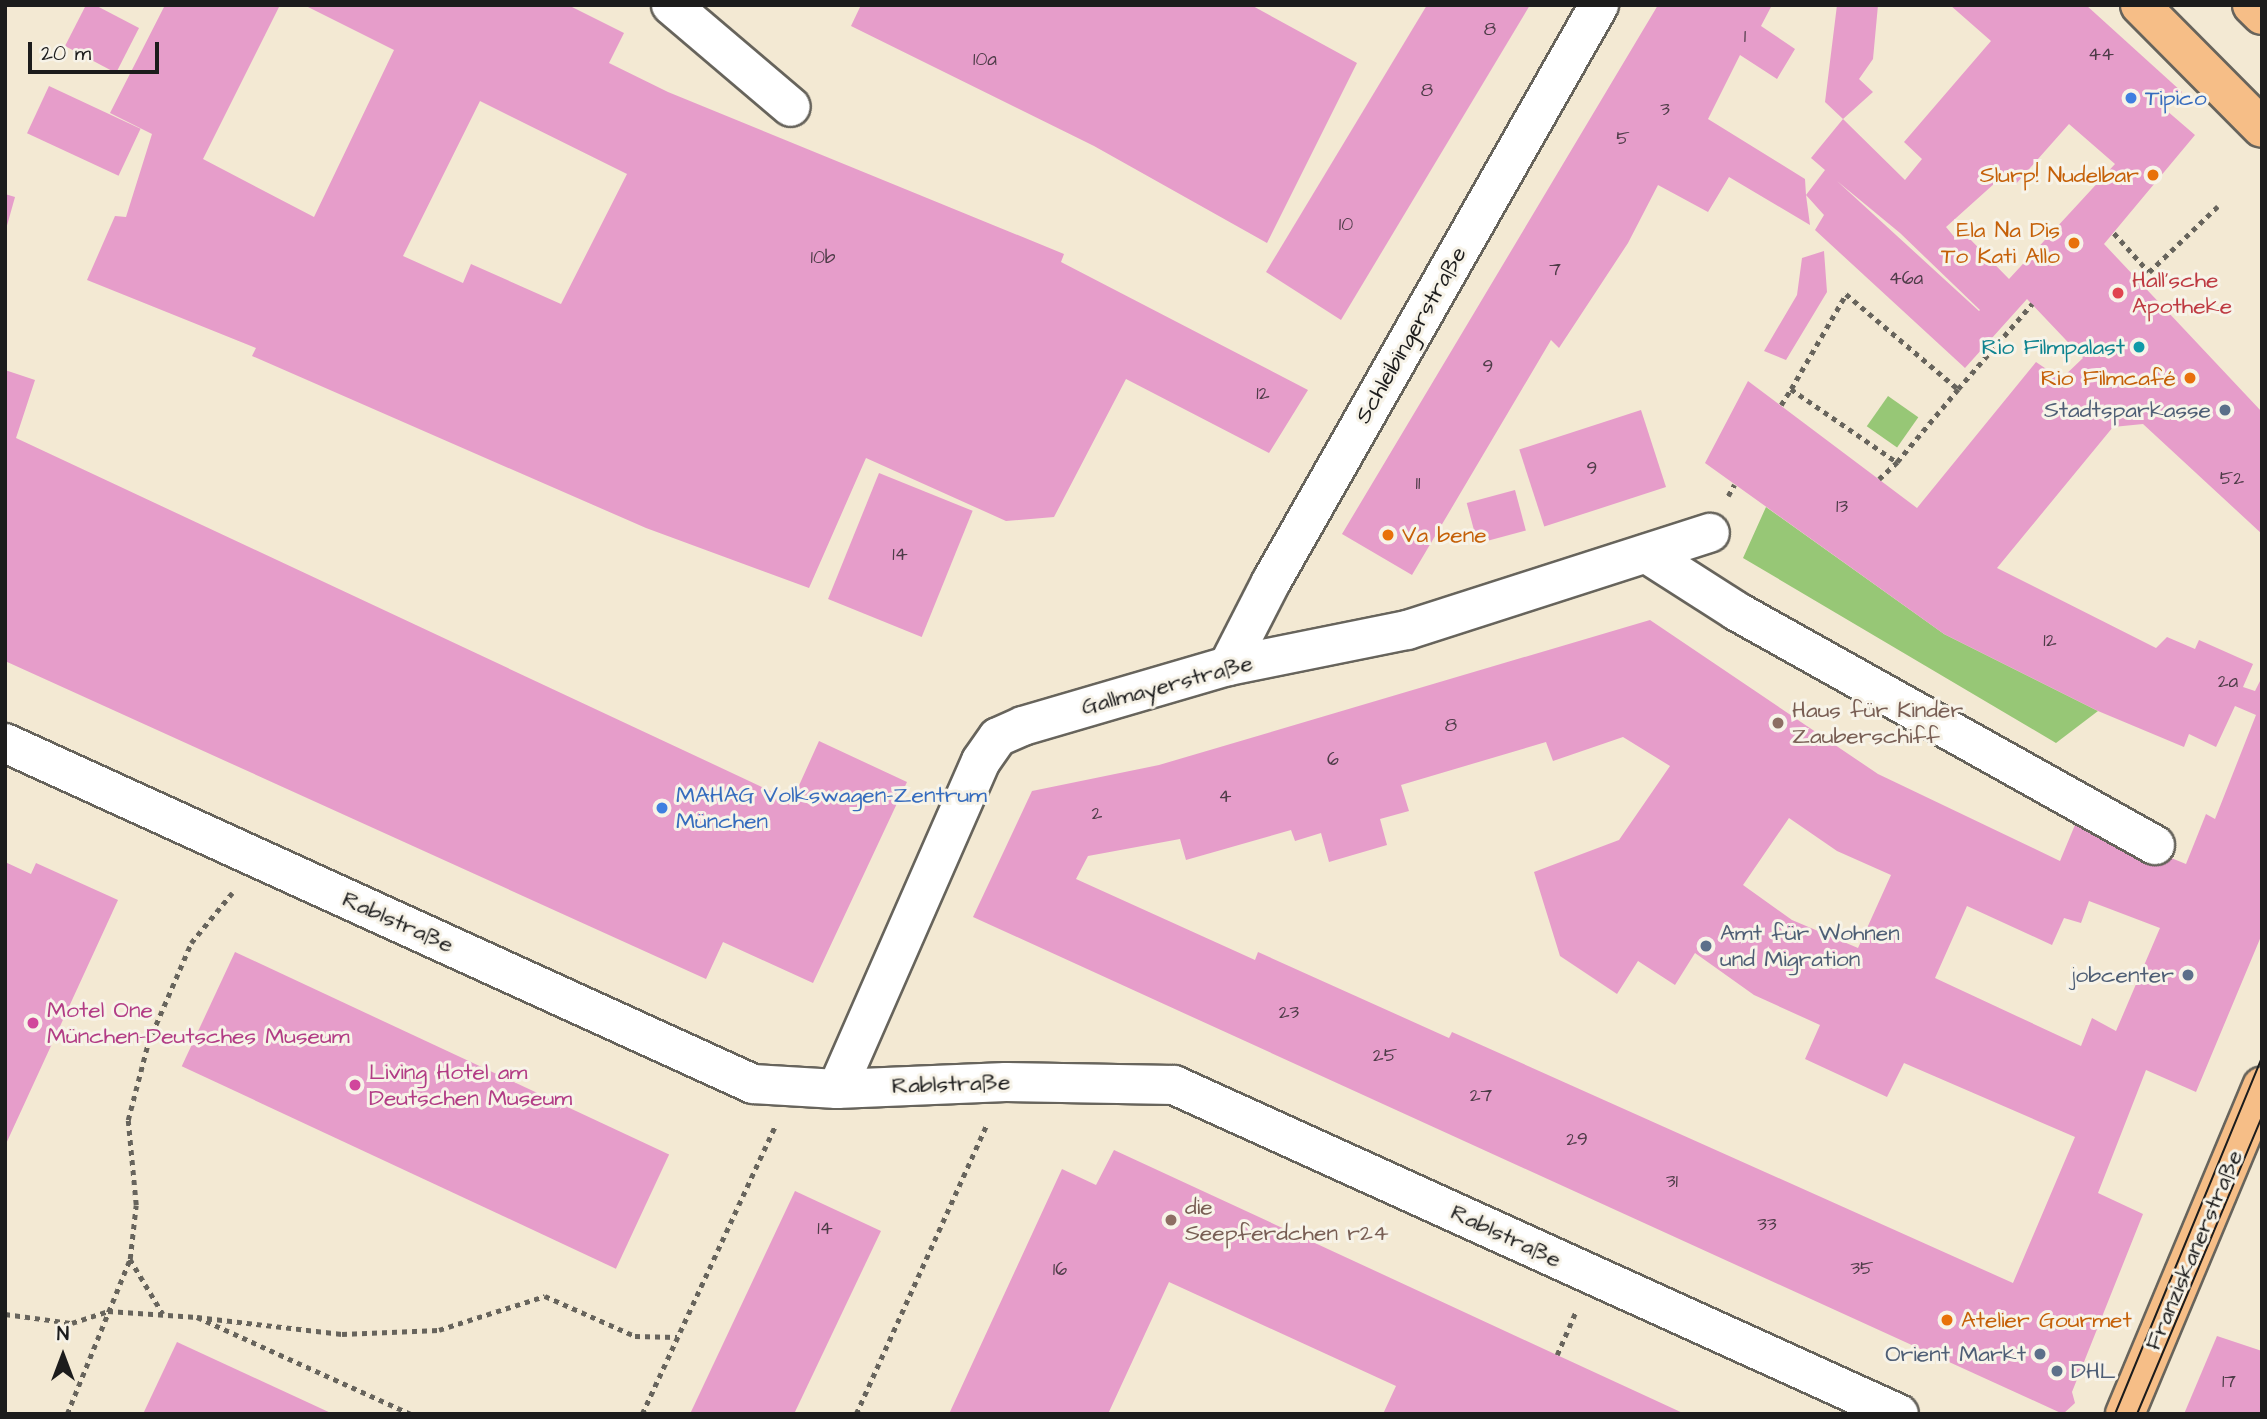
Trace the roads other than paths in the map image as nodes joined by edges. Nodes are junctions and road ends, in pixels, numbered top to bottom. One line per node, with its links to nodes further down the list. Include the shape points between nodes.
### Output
1 (671, 5): 6 (street)
2 (1599, 5): 10 (street, Schleibingerstraße, via 1276,571)
3 (2140, 5): 7 (main road)
4 (2252, 5): 5 (main road)
5 (2262, 15)
6 (791, 107)
7 (2262, 128)
8 (1710, 533): 9 (street, Gallmayerstraße)
9 (1647, 554): 10 (street, Gallmayerstraße, via 1407,630); 12 (street, via 1736,611)
10 (1228, 666): 14 (street, Gallmayerstraße, via 998,737 981,761)
11 (5, 743): 14 (street, Rablstraße, via 753,1084)
12 (2155, 845)
13 (2262, 1087): 16 (main road, Franziskanerstraße)
14 (837, 1089): 15 (street, Rablstraße, via 1006,1082 1174,1085)
15 (1899, 1414)
16 (2125, 1414)

